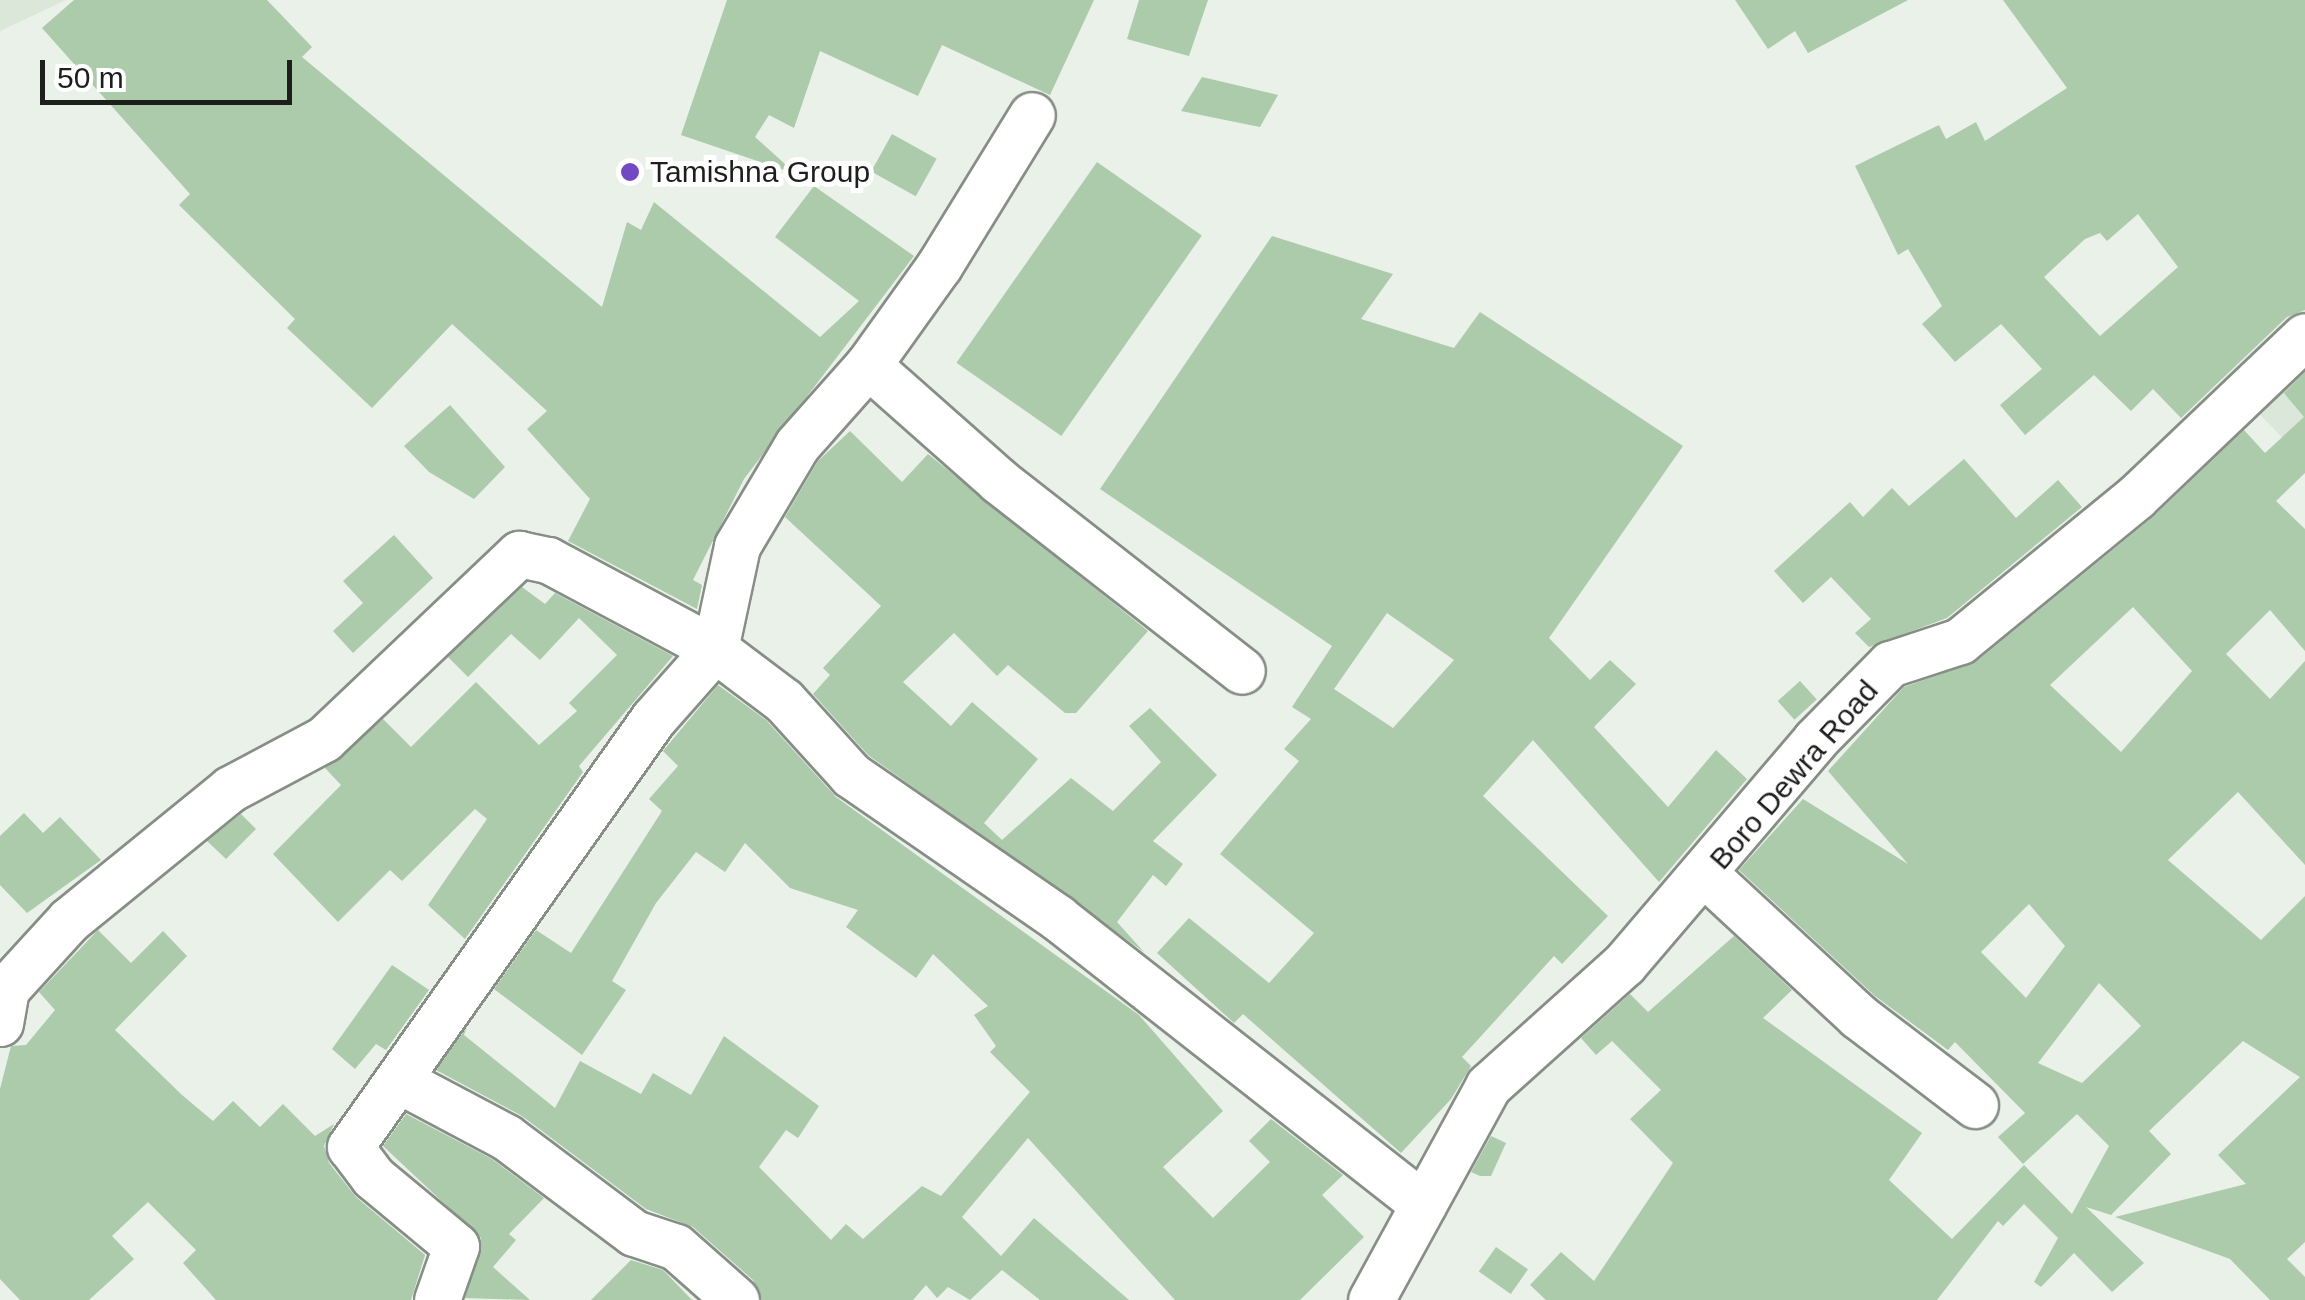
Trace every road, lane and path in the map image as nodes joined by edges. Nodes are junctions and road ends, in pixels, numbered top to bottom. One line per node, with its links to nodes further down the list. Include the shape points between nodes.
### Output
1 (1032, 115): 3 (street)
2 (2305, 336): 6 (street, Boro Dewra Road, via 2136,497 1960,641 1890,664 1815,740)
3 (868, 366): 4 (street, via 797,445 737,546); 5 (street, via 998,481)
4 (714, 649): 7 (street, via 548,560 519,554 324,740 230,789 69,920); 8 (street, via 653,718); 10 (street, via 784,702 852,776 1058,918)
5 (1242, 672)
6 (1707, 876): 9 (street, via 1858,1016); 10 (street, Boro Dewra Road, via 1624,964 1488,1086)
7 (2, 1001)
8 (402, 1082): 11 (street, via 350,1147 373,1177 456,1246); 12 (street, via 506,1137 634,1233 676,1247)
9 (1975, 1105)
10 (1423, 1204): 13 (street, Boro Dewra Road)
11 (437, 1300)
12 (736, 1300)
13 (1371, 1300)

